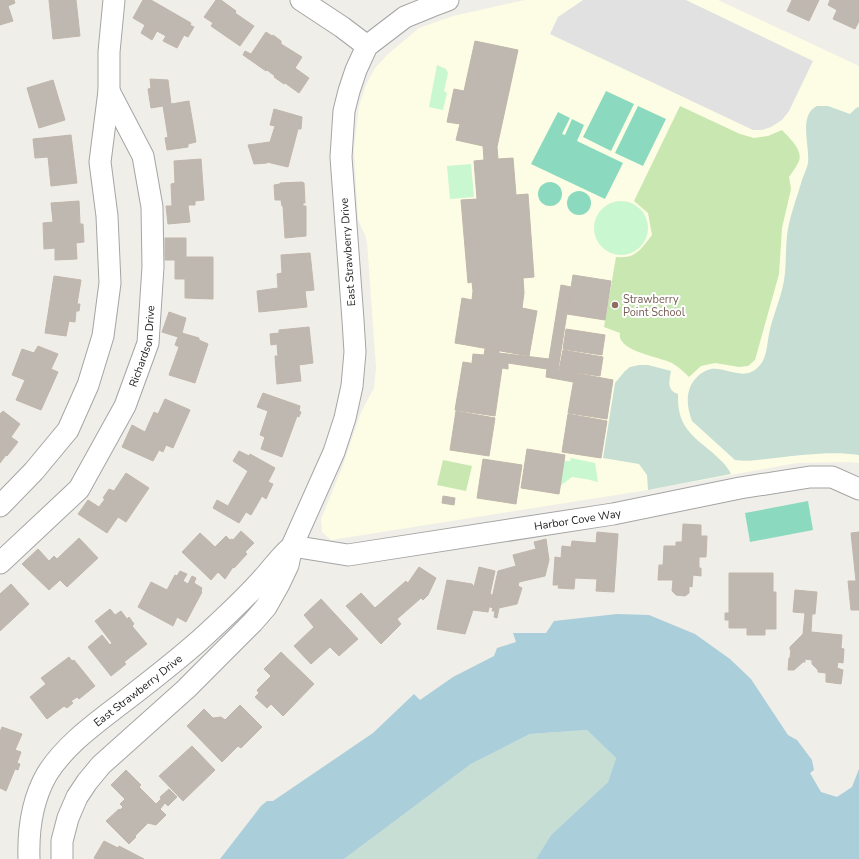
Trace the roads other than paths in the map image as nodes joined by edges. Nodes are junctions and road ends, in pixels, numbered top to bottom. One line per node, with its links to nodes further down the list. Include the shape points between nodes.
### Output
1 (114, 0): 5 (street, Richardson Drive, via 109,52)
2 (301, 0): 4 (street)
3 (448, 0): 4 (street, East Strawberry Drive, via 405,17)
4 (367, 46): 8 (street, East Strawberry Drive, via 349,91 342,133 341,157 355,352 352,386 334,452)
5 (109, 91): 7 (street, Richardson Drive, via 100,162 107,216 110,282 103,336 88,385 68,430 34,472); 9 (street, Richardson Drive, via 143,156 152,206 153,267 148,343 125,406 79,489)
6 (859, 489): 8 (street, Harbor Cove Way, via 832,477 810,477 740,488 613,514 348,555)
7 (0, 506)
8 (292, 546): 10 (street, East Strawberry Drive, via 201,639 62,754 47,774 32,813 28,835); 11 (street, East Strawberry Drive, via 288,565 279,584 266,607 253,622 186,689 101,765 87,782 68,818 62,841)
9 (0, 563)
10 (29, 859)
11 (62, 859)

